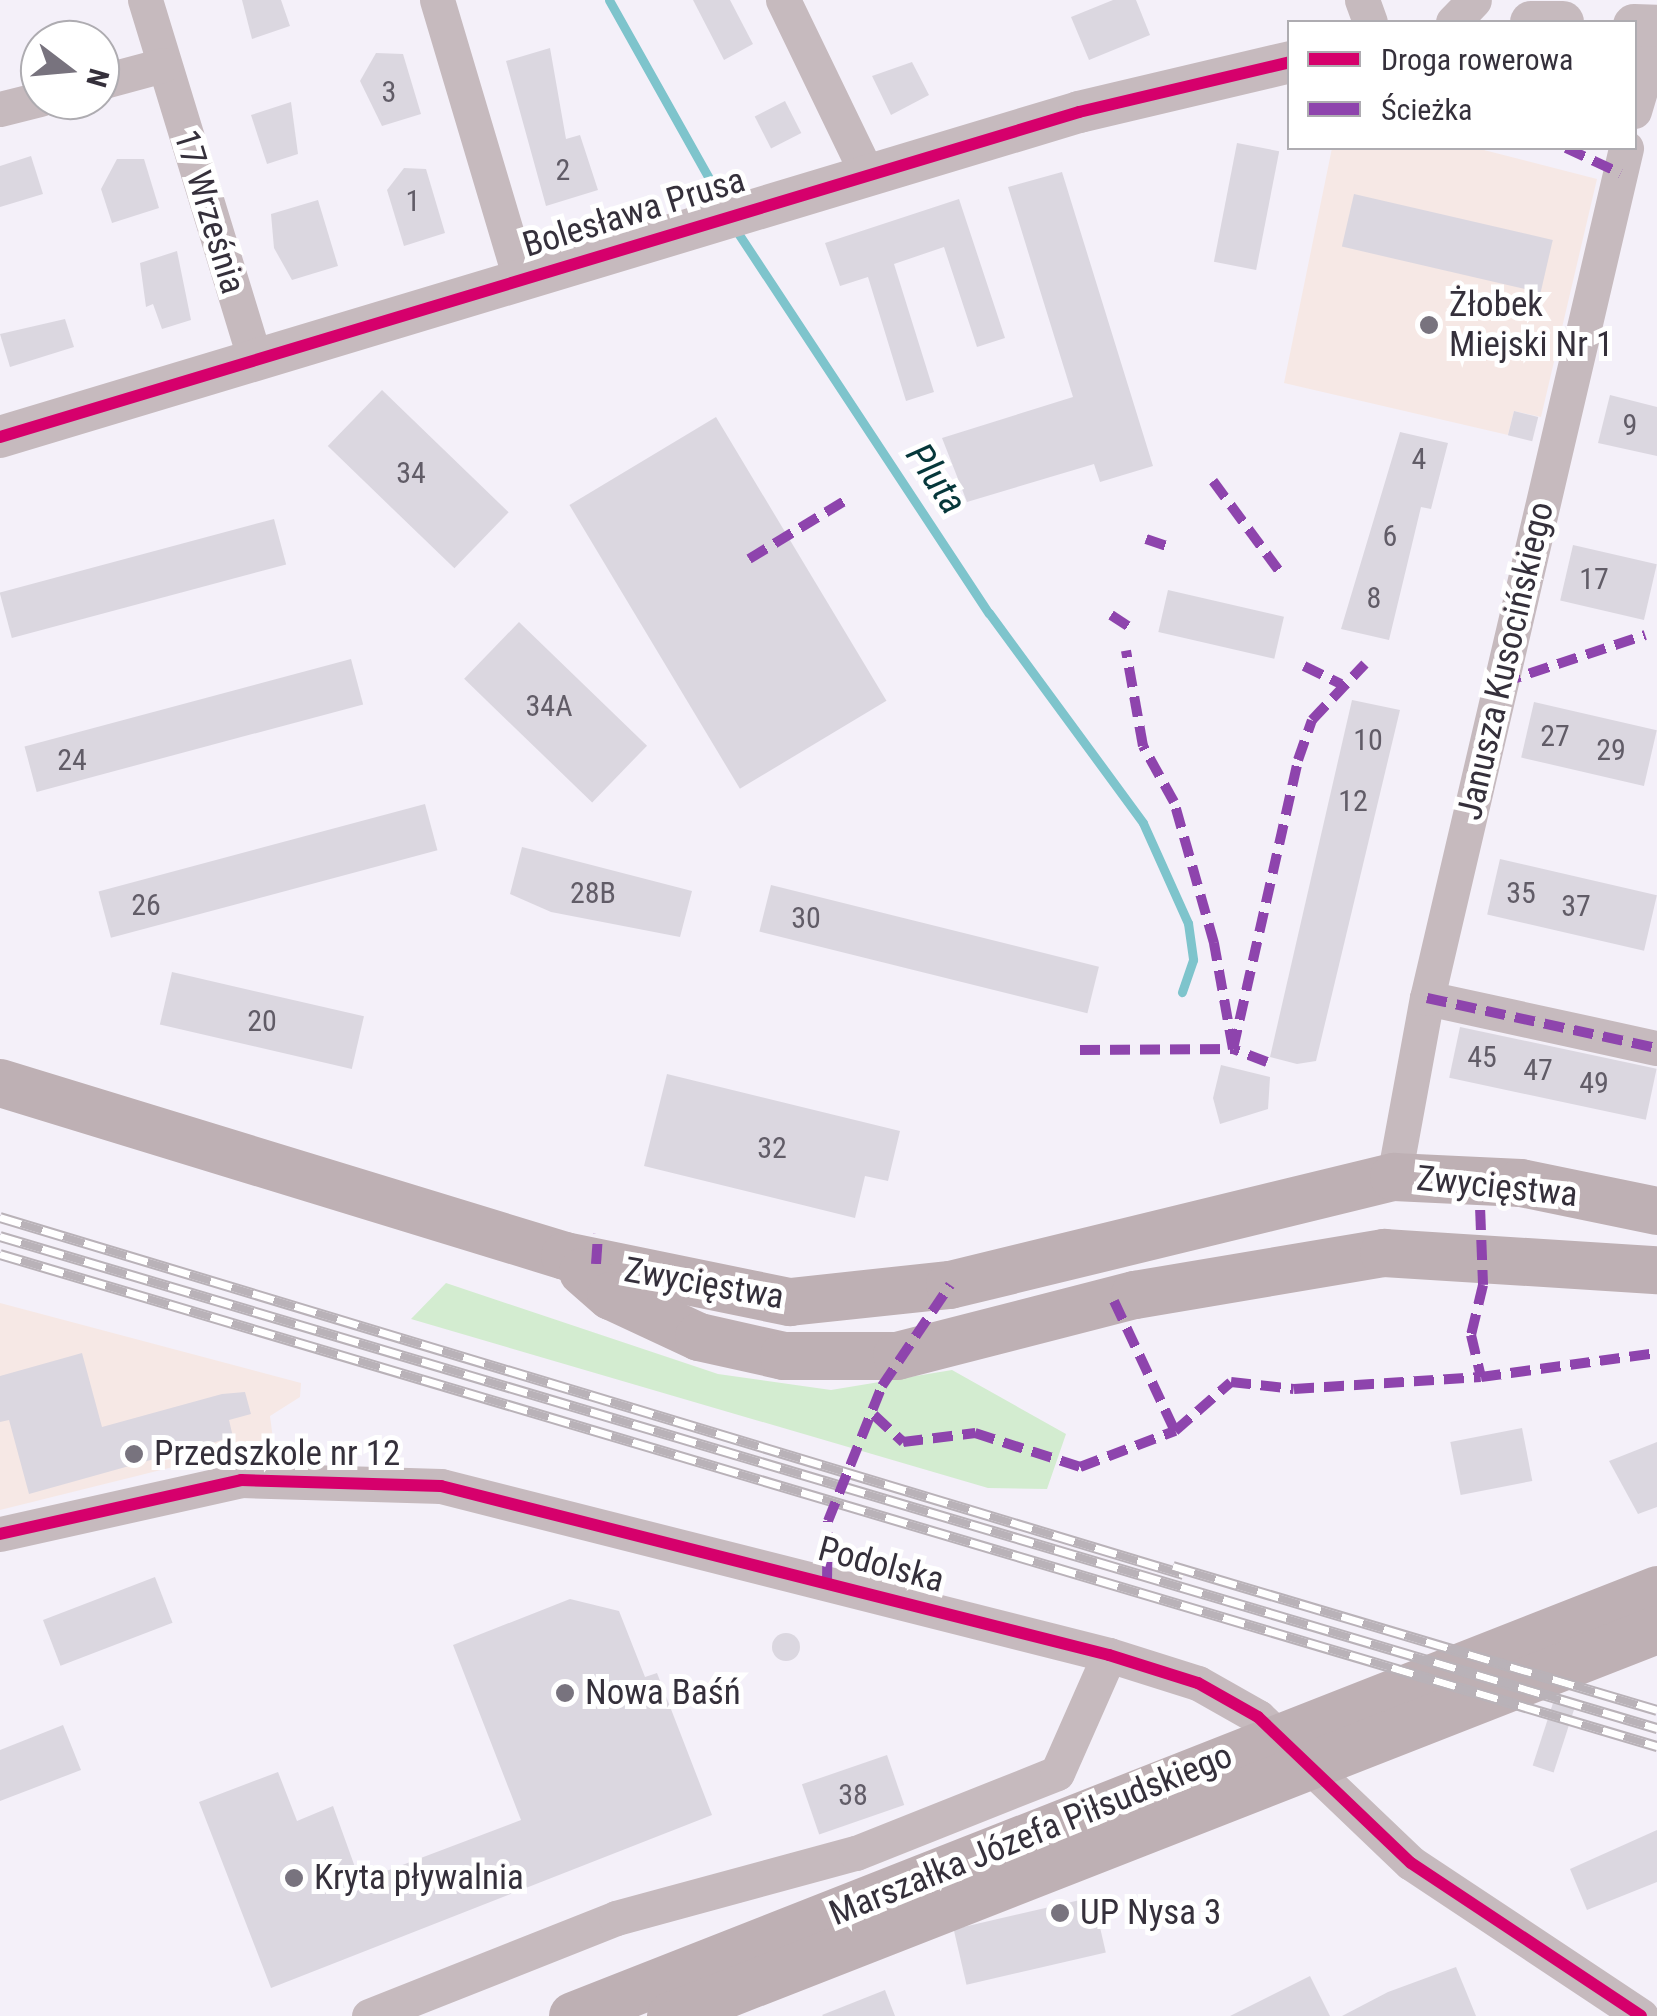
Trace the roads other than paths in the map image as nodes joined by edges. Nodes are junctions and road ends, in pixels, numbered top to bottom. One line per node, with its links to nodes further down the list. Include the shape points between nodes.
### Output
1 (144, 0): 8 (street, 17 Września)
2 (437, 0): 13 (street)
3 (782, 0): 12 (street)
4 (1474, 0): 5 (street)
5 (1454, 20)
6 (1657, 34): 10 (street)
7 (1287, 63): 12 (street, Bolesława Prusa)
8 (163, 65): 9 (street); 14 (street, 17 Września)
9 (120, 77)
10 (1637, 101)
11 (1626, 150): 16 (street, Janusza Kusocińskiego)
12 (868, 176): 13 (street, Bolesława Prusa)
13 (520, 279): 14 (street, Bolesława Prusa)
14 (256, 360): 15 (street, Bolesława Prusa)
15 (0, 437)
16 (1428, 998): 17 (street); 19 (street, Janusza Kusocińskiego)
17 (1657, 1048)
18 (0, 1083): 21 (main road, Zwycięstwa)
19 (1394, 1177): 20 (main road, Zwycięstwa, via 1521,1183); 21 (main road, Zwycięstwa, via 894,1296 790,1302)
20 (1657, 1212)
21 (565, 1256): 22 (main road, via 611,1296 699,1337 784,1356 897,1356 1271,1267 1384,1253)
22 (1657, 1270)
23 (0, 1534): 26 (street, Podolska, via 241,1480 441,1486)
24 (1657, 1590): 28 (main road, Marszałka Józefa Piłsudskiego)
25 (1657, 1630): 29 (main road, Marszałka Józefa Piłsudskiego)
26 (1110, 1655): 27 (street, Marszałka Józefa Piłsudskiego, via 1057,1773 856,1853 616,1918); 30 (street, Podolska, via 1198,1682 1258,1717 1410,1863)
27 (369, 2016)
28 (573, 2016)
29 (671, 2016)
30 (1641, 2016)

